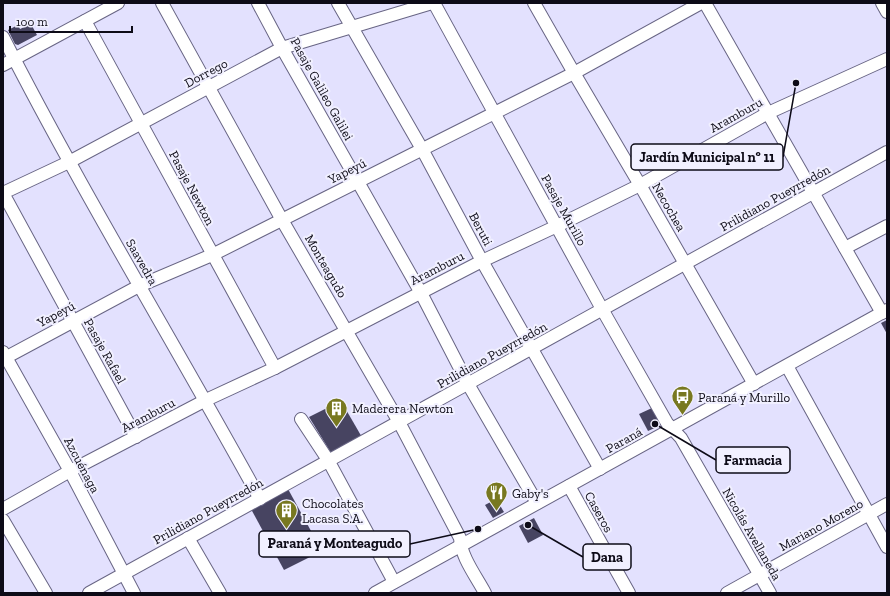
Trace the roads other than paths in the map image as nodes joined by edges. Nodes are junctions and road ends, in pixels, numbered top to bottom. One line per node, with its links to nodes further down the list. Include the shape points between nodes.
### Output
1 (118, 3): 11 (street)
2 (162, 3): 19 (street, Monteagudo)
3 (258, 3): 14 (street, Pasaje Galileo Galilei)
4 (338, 3): 12 (street, Beruti)
5 (433, 3): 12 (street, Dorrego); 20 (street, Pasaje Murillo)
6 (534, 3): 18 (street, Necochea)
7 (701, 3): 18 (street, Yapeyú)
8 (705, 3): 21 (street)
9 (882, 3): 10 (street)
10 (887, 12)
11 (85, 21): 15 (street); 22 (street, Pasaje Newton)
12 (352, 28): 14 (street, Dorrego); 23 (street, Beruti)
13 (3, 37): 15 (street, Saavedra)
14 (282, 48): 19 (street, Dorrego); 26 (street, Pasaje Galileo Galilei)
15 (14, 59): 17 (street); 25 (street, Saavedra)
16 (887, 59): 21 (street, Aramburu)
17 (3, 64)
18 (574, 74): 20 (street, Yapeyú); 27 (street, Necochea)
19 (208, 87): 22 (street, Dorrego); 30 (street, Monteagudo)
20 (494, 113): 23 (street, Yapeyú); 31 (street, Pasaje Murillo)
21 (768, 113): 27 (street, Aramburu); 29 (street)
22 (141, 123): 25 (street, Dorrego); 34 (street, Pasaje Newton)
23 (422, 149): 26 (street, Yapeyú); 35 (street, Beruti)
24 (887, 152): 29 (street, Prilidiano Pueyrredón)
25 (69, 162): 28 (street, Dorrego); 37 (street, Saavedra)
26 (357, 181): 30 (street, Yapeyú); 38 (street, Pasaje Galileo Galilei)
27 (640, 185): 31 (street, Aramburu); 36 (street, Necochea)
28 (3, 193): 41 (street, Pasaje Rafael)
29 (813, 193): 33 (street); 36 (street, Prilidiano Pueyrredón)
30 (282, 220): 34 (street, Yapeyú); 42 (street, Monteagudo)
31 (557, 226): 35 (street, Aramburu); 39 (street, Pasaje Murillo)
32 (887, 226): 33 (street)
33 (846, 248): 40 (street)
34 (212, 255): 37 (street, Yapeyú); 46 (street, Pasaje Newton)
35 (482, 261): 38 (street, Aramburu); 43 (street, Beruti)
36 (685, 264): 39 (street, Prilidiano Pueyrredón); 48 (street, Necochea)
37 (139, 286): 41 (street, Yapeyú); 49 (street, Saavedra)
38 (421, 292): 42 (street, Aramburu); 47 (street, Pasaje Galileo Galilei)
39 (602, 309): 43 (street, Prilidiano Pueyrredón); 52 (street, Pasaje Murillo, via 667,424)
40 (884, 312): 45 (street, Paraná)
41 (72, 321): 44 (street, Yapeyú); 53 (street, Pasaje Rafael)
42 (347, 330): 46 (street, Aramburu); 51 (street, Monteagudo)
43 (531, 349): 47 (street, Prilidiano Pueyrredón); 55 (street, Beruti)
44 (4, 356): 56 (street, Azcuénaga)
45 (787, 366): 48 (street, Paraná); 62 (street)
46 (275, 368): 49 (street, Aramburu)
47 (468, 384): 51 (street, Prilidiano Pueyrredón); 59 (street, Pasaje Galileo Galilei)
48 (754, 384): 52 (street, Paraná)
49 (206, 400): 53 (street, Aramburu); 58 (street, Saavedra)
50 (301, 419): 54 (street)
51 (399, 422): 54 (street, Prilidiano Pueyrredón); 65 (street, Monteagudo, via 460,538)
52 (673, 429): 55 (street, Paraná); 68 (street, Nicolás Avellaneda, via 681,438)
53 (136, 437): 56 (street, Aramburu)
54 (328, 460): 58 (street, Prilidiano Pueyrredón); 69 (street)
55 (600, 469): 57 (street, Paraná)
56 (70, 471): 61 (street, Aramburu); 67 (street, Azcuénaga)
57 (569, 486): 59 (street, Paraná); 76 (street, Caseros)
58 (260, 499): 64 (street, Prilidiano Pueyrredón)
59 (537, 503): 65 (street, Paraná)
60 (887, 504): 62 (street, Mariano Moreno)
61 (3, 509)
62 (869, 514): 66 (street); 68 (street, Mariano Moreno)
63 (3, 520): 70 (street)
64 (188, 538): 67 (street, Prilidiano Pueyrredón); 73 (street)
65 (460, 546): 69 (street, Paraná); 75 (street, Monteagudo)
66 (887, 547)
67 (123, 574): 71 (street, Prilidiano Pueyrredón); 72 (street, Azcuénaga)
68 (760, 575): 77 (street, Mariano Moreno); 78 (street, Nicolás Avellaneda)
69 (394, 582): 74 (street, Paraná)
70 (46, 593)
71 (89, 593)
72 (134, 593)
73 (220, 593)
74 (375, 593)
75 (485, 593)
76 (629, 593)
77 (727, 593)
78 (770, 593)

